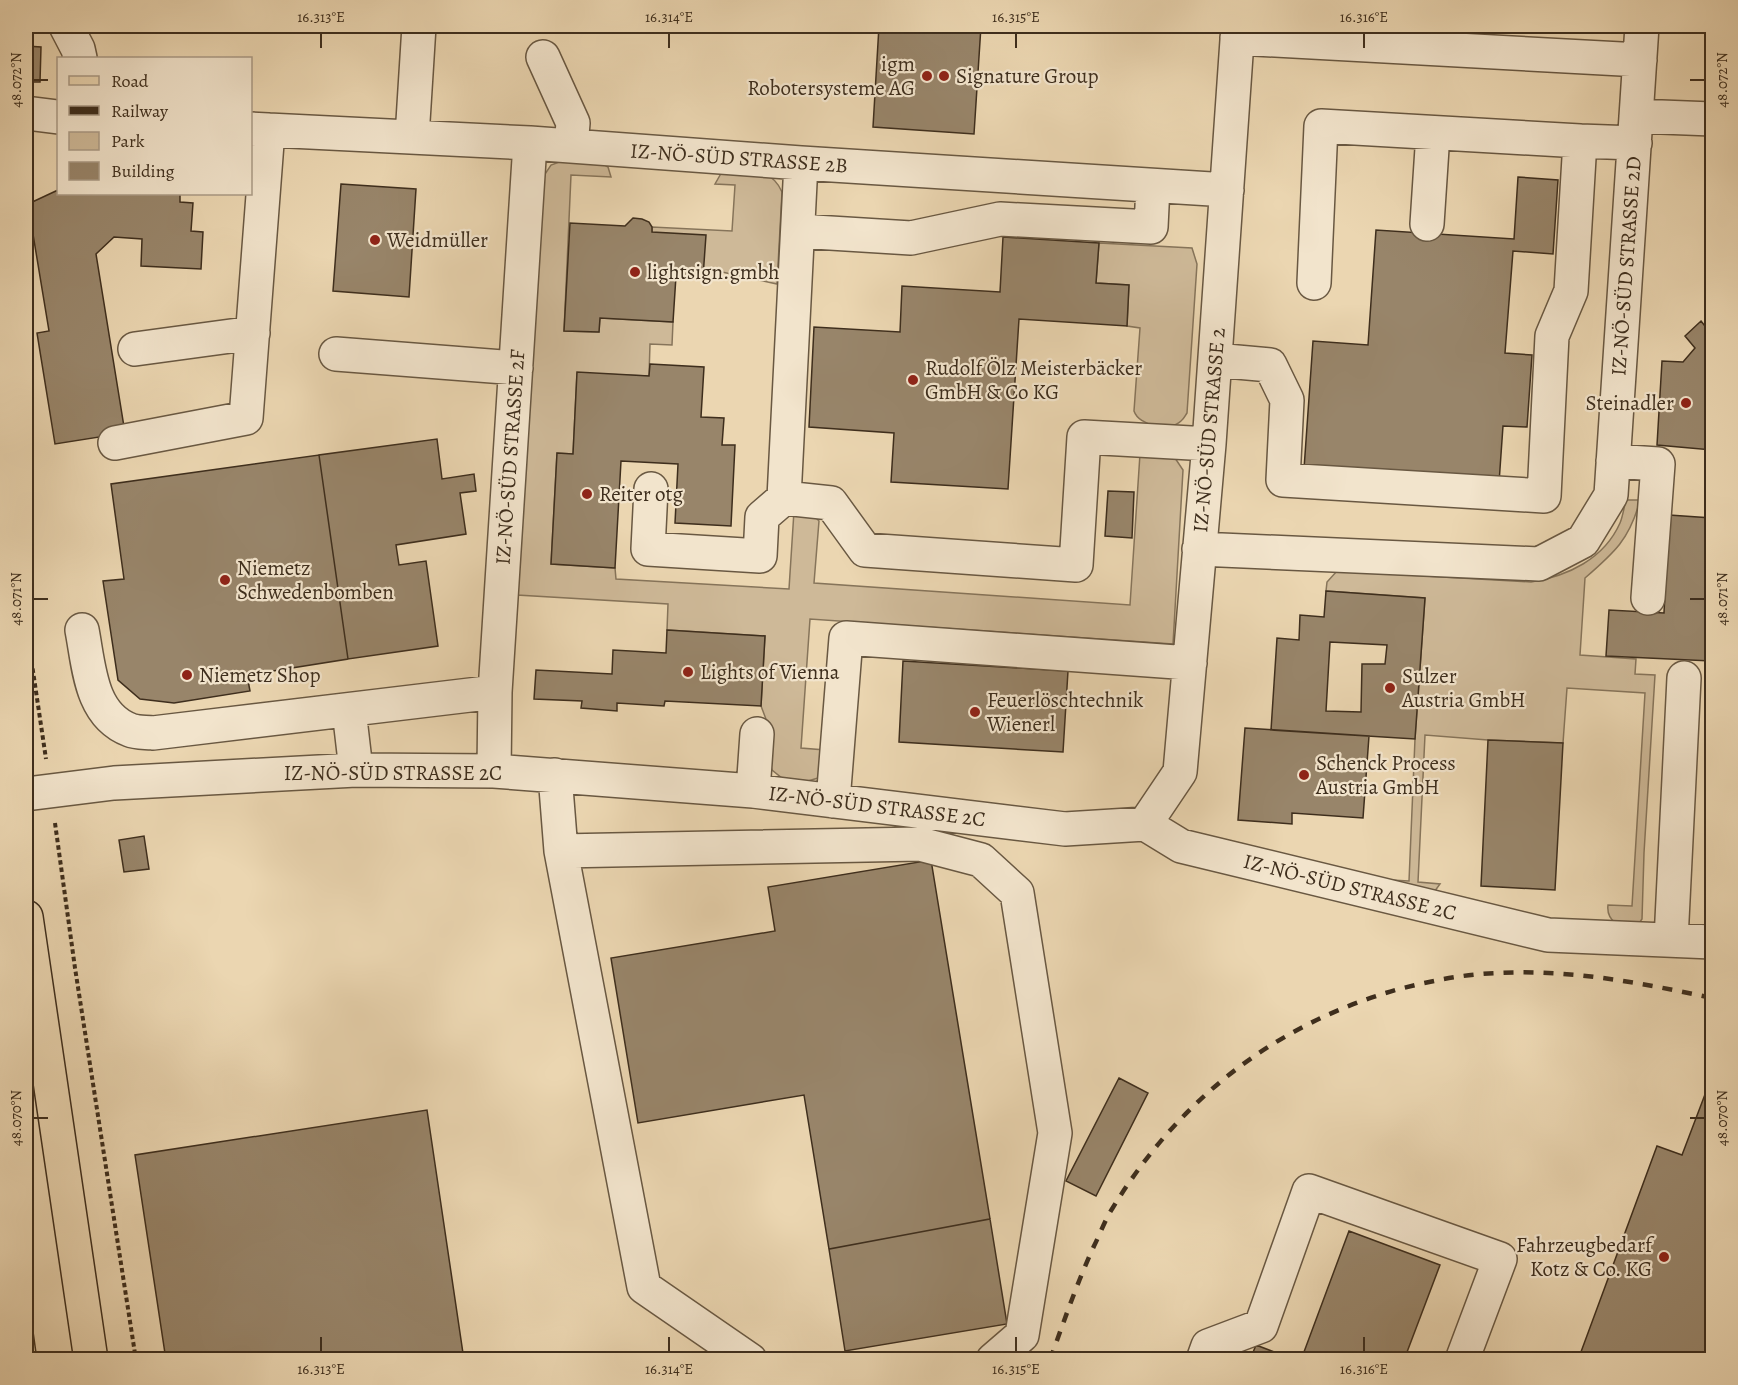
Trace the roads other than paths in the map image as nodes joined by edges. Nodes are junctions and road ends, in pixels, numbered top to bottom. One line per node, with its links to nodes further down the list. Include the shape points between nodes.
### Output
1 (66, 26): 5 (street)
2 (419, 26): 14 (street)
3 (1642, 26): 7 (street, IZ-NÖ-SÜD STRASSE 2D)
4 (1238, 32): 7 (street); 20 (street, IZ-NÖ-SÜD STRASSE 2)
5 (80, 57)
6 (543, 57): 17 (street, via 573,123)
7 (1640, 60): 12 (street, IZ-NÖ-SÜD STRASSE 2D)
8 (26, 113): 9 (street)
9 (57, 117)
10 (1713, 119): 12 (street)
11 (259, 129): 14 (street, IZ-NÖ-SÜD STRASSE 2B); 26 (street)
12 (1635, 130): 15 (street); 25 (street, IZ-NÖ-SÜD STRASSE 2D)
13 (1433, 133): 15 (street); 21 (street); 23 (street, via 1321,126)
14 (411, 137): 16 (street, IZ-NÖ-SÜD STRASSE 2B)
15 (1580, 141): 24 (street)
16 (530, 143): 17 (street, IZ-NÖ-SÜD STRASSE 2B); 30 (street, IZ-NÖ-SÜD STRASSE 2F)
17 (571, 146): 18 (street, IZ-NÖ-SÜD STRASSE 2B)
18 (801, 163): 19 (street, IZ-NÖ-SÜD STRASSE 2B); 22 (street)
19 (1153, 186): 20 (street, IZ-NÖ-SÜD STRASSE 2B); 22 (street, via 1151,227 1000,219 911,238)
20 (1227, 190): 29 (street, IZ-NÖ-SÜD STRASSE 2)
21 (1427, 225)
22 (798, 231): 35 (street)
23 (1314, 283)
24 (1571, 291): 25 (street); 29 (street, via 1552,336 1544,496 1283,480 1287,400 1270,365)
25 (1624, 294): 33 (street, IZ-NÖ-SÜD STRASSE 2D)
26 (253, 333): 27 (street); 31 (street, via 246,418)
27 (135, 349)
28 (336, 354): 30 (street)
29 (1215, 360): 32 (street, IZ-NÖ-SÜD STRASSE 2)
30 (516, 368): 41 (street, IZ-NÖ-SÜD STRASSE 2F)
31 (115, 443)
32 (1209, 444): 35 (street, via 1084,437 1076,565 864,550 831,502); 36 (street, IZ-NÖ-SÜD STRASSE 2)
33 (1613, 461): 36 (street, IZ-NÖ-SÜD STRASSE 2D, via 1611,495 1583,541 1539,564); 37 (street, via 1658,464)
34 (651, 489): 35 (street, via 648,549 759,556 762,517)
35 (784, 498)
36 (1199, 549): 39 (street, IZ-NÖ-SÜD STRASSE 2)
37 (1648, 598)
38 (82, 630): 42 (street, via 94,691 105,712 132,731 153,733)
39 (1190, 663): 49 (street, via 846,638); 50 (street, IZ-NÖ-SÜD STRASSE 2, via 1180,772)
40 (1684, 678): 53 (street)
41 (495, 692): 42 (street); 45 (street, IZ-NÖ-SÜD STRASSE 2F)
42 (349, 710): 44 (street)
43 (758, 734): 47 (street)
44 (356, 770): 45 (street, IZ-NÖ-SÜD STRASSE 2C); 48 (street, IZ-NÖ-SÜD STRASSE 2C, via 114,783)
45 (494, 771): 46 (street, IZ-NÖ-SÜD STRASSE 2C)
46 (555, 775): 47 (street, IZ-NÖ-SÜD STRASSE 2C); 51 (street)
47 (753, 791): 49 (street, IZ-NÖ-SÜD STRASSE 2C)
48 (26, 794)
49 (833, 801): 50 (street, IZ-NÖ-SÜD STRASSE 2C, via 1065,829)
50 (1145, 824): 53 (street, IZ-NÖ-SÜD STRASSE 2C, via 1181,846 1548,935)
51 (561, 851): 56 (street, via 644,1287); 57 (street, via 920,844 981,860 1017,893 1055,1133 1022,1335)
52 (26, 917): 55 (main road)
53 (1671, 940): 54 (street, IZ-NÖ-SÜD STRASSE 2C)
54 (1713, 942)
55 (92, 1359)
56 (750, 1359)
57 (993, 1359)
58 (1203, 1359): 59 (street, via 1208,1346 1261,1326 1309,1191 1500,1259)
59 (1462, 1359)

